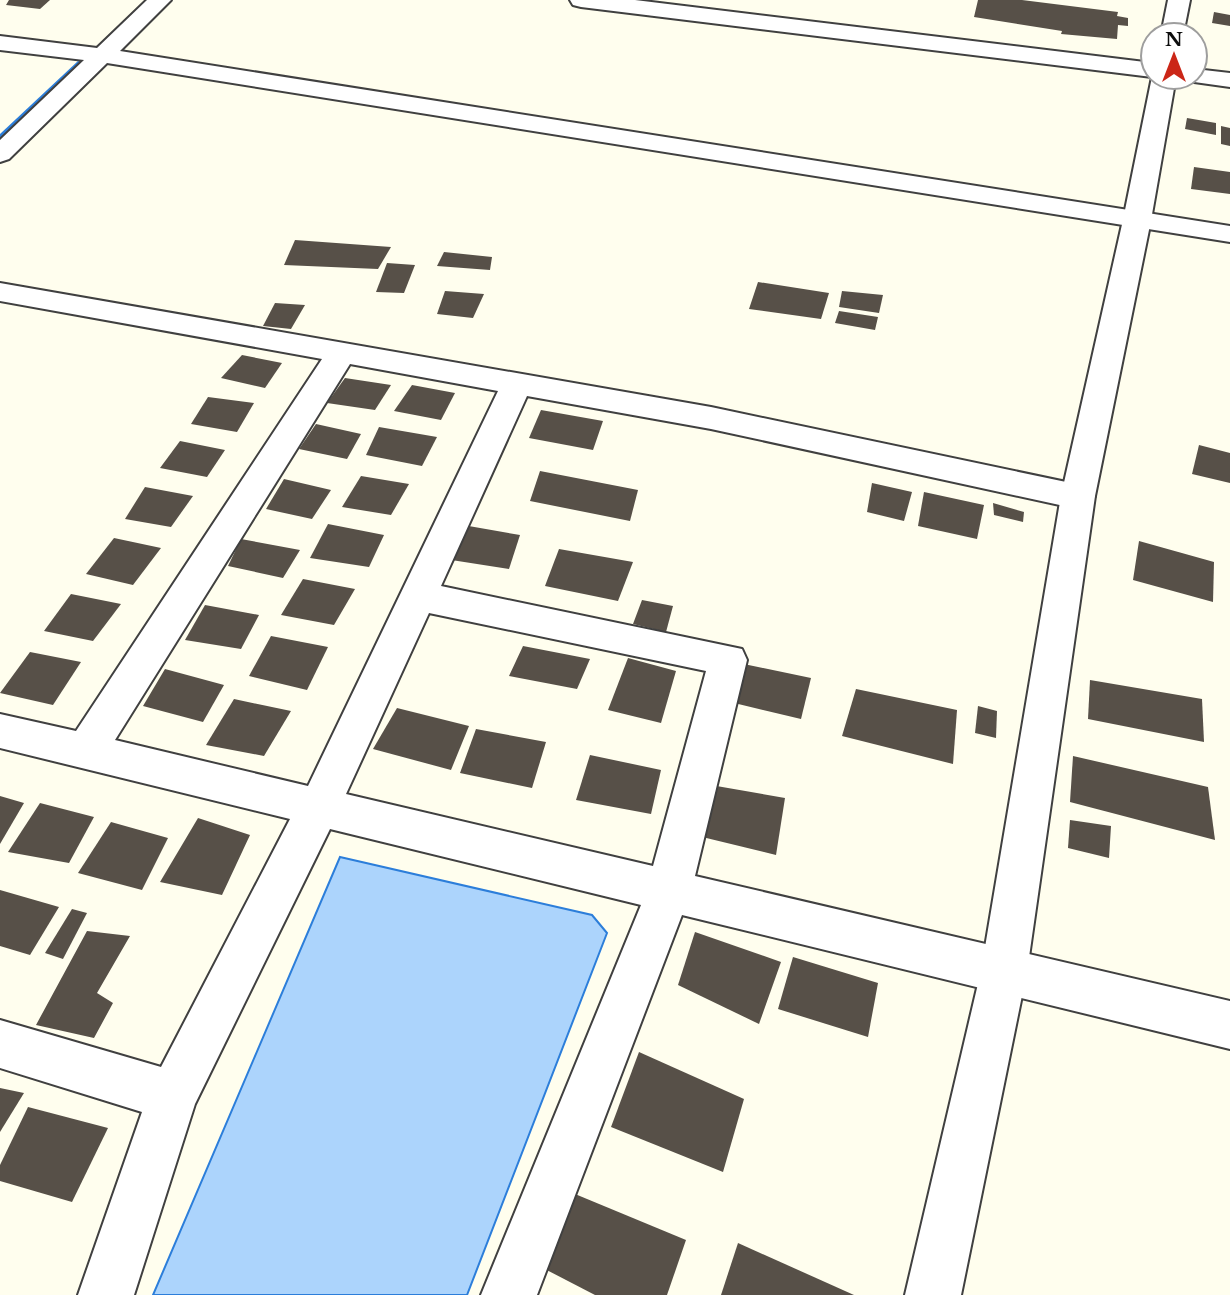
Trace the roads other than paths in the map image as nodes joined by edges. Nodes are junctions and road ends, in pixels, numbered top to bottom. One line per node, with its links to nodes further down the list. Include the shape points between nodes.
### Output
1 (160, 0): 6 (street)
2 (581, 0): 7 (street)
3 (1179, 0): 4 (street)
4 (1175, 21)
5 (0, 43): 6 (street)
6 (104, 56): 11 (street); 12 (street)
7 (1139, 68)
8 (1209, 78): 9 (street)
9 (1230, 80)
10 (1161, 91): 12 (street)
11 (0, 154)
12 (1137, 220): 13 (street); 17 (street)
13 (1230, 234)
14 (0, 292): 15 (street)
15 (342, 353): 16 (street); 20 (street)
16 (517, 384): 17 (street, via 711,418); 18 (street)
17 (1078, 496): 23 (street)
18 (418, 596): 21 (street); 22 (street, via 728,660)
19 (0, 731): 20 (street)
20 (86, 751): 21 (street)
21 (319, 807): 22 (street); 26 (street)
22 (669, 891): 23 (street); 28 (street)
23 (1004, 971): 24 (street); 29 (street)
24 (1230, 1025)
25 (0, 1044): 26 (street)
26 (173, 1096): 27 (street)
27 (106, 1295)
28 (509, 1295)
29 (933, 1295)

